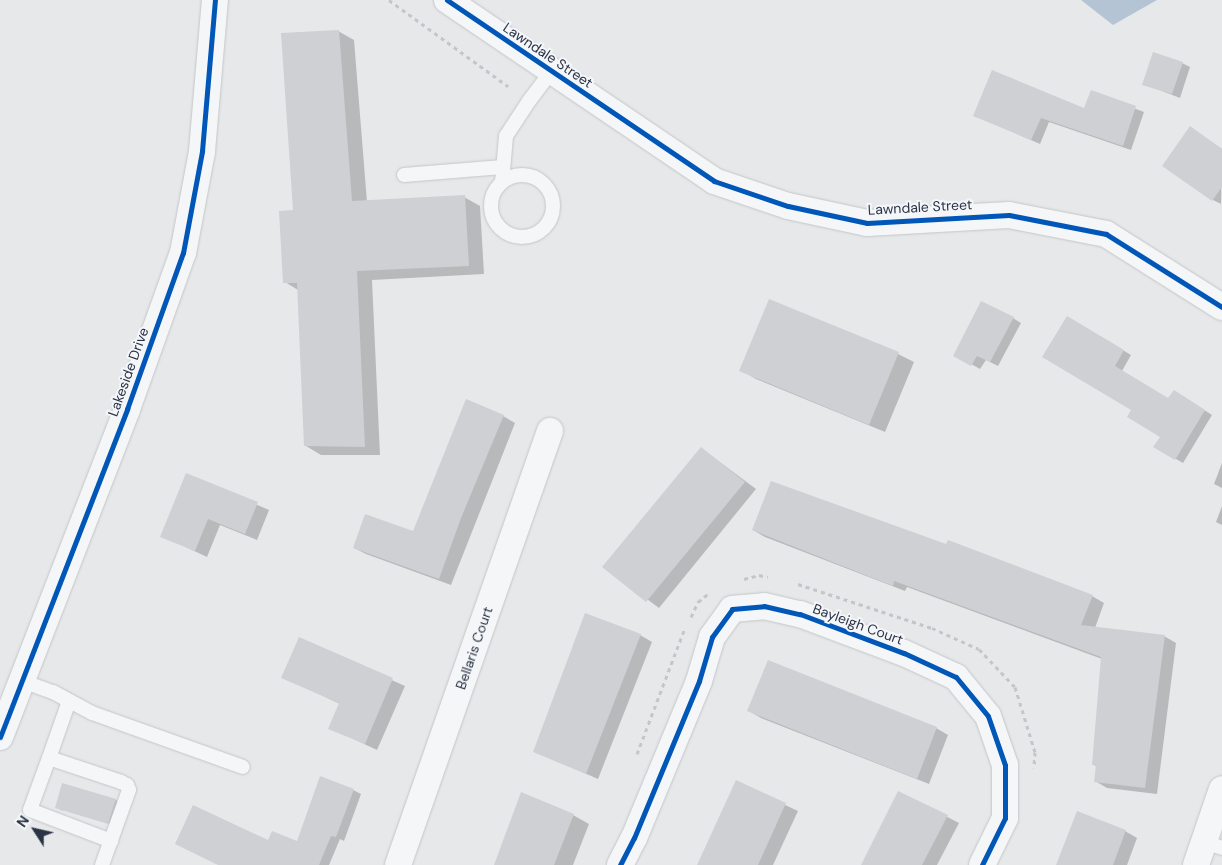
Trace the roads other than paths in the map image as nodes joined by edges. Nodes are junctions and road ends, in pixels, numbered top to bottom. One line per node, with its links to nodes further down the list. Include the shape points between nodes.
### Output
1 (215, 0): 9 (street, Lakeside Drive, via 202,151 183,253 127,409)
2 (447, 0): 3 (street, Lawndale Street)
3 (552, 71): 4 (lane, via 506,136); 7 (street, Lawndale Street, via 714,181 788,206 868,223 1009,215 1106,234)
4 (504, 167): 5 (lane); 6 (lane)
5 (404, 175)
6 (502, 182): 6 (lane, via 492,200 494,221 510,235 530,236 540,231 552,216 553,206 546,187 539,180 520,175)
7 (1222, 307)
8 (550, 431): 18 (street, Bellaris Court)
9 (22, 681): 10 (lane); 11 (street, Lakeside Drive)
10 (69, 701): 12 (lane); 13 (lane, via 92,713)
11 (0, 737)
12 (49, 758): 15 (lane, via 127,785 129,790); 15 (lane, via 30,810)
13 (243, 767)
14 (1222, 789): 16 (street)
15 (111, 841): 17 (lane)
16 (1207, 852)
17 (102, 865)
18 (398, 865)
19 (620, 865): 20 (street, Bayleigh Court, via 699,680 712,637 732,609 764,606 800,614 904,653 956,677 988,716 1005,765 1005,818)
20 (982, 865)

